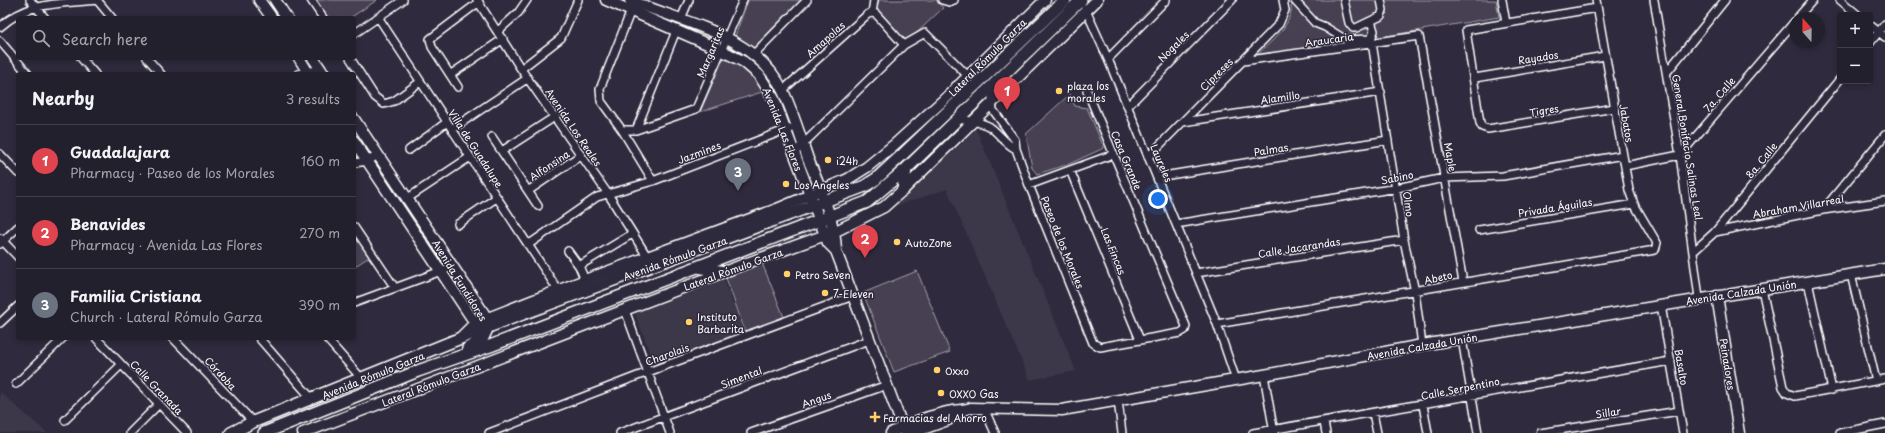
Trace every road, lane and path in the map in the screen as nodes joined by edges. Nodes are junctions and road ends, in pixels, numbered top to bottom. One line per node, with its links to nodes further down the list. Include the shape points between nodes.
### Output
1 (30, 0): 34 (street)
2 (97, 0): 34 (street); 41 (street)
3 (259, 0): 42 (street)
4 (275, 0): 43 (street)
5 (311, 0): 44 (street)
6 (403, 0): 45 (street)
7 (527, 0): 53 (street, via 518,13)
8 (578, 0): 77 (street, via 561,38)
9 (606, 0): 33 (street, Avenida Las Flores)
10 (689, 0): 46 (street)
11 (743, 0): 59 (street, Margaritas)
12 (807, 0): 66 (street)
13 (874, 0): 39 (street)
14 (942, 0): 15 (street)
15 (954, 0)
16 (1045, 0): 85 (street, Lateral Rómulo Garza)
17 (1065, 0): 93 (main road, Avenida Rómulo Garza)
18 (1081, 0): 36 (street, Laureles); 90 (main road, Avenida Rómulo Garza)
19 (1097, 0): 36 (street, Lateral Rómulo Garza)
20 (1166, 0): 68 (street)
21 (1232, 0): 99 (street, Nogales)
22 (1283, 0): 76 (street, Cipreses, via 1285,10 1279,24)
23 (1294, 0): 63 (street, via 1315,24 1346,40)
24 (1344, 0): 47 (street, via 1351,26 1356,28)
25 (1381, 0): 47 (street, via 1381,16)
26 (1502, 0): 48 (street)
27 (1596, 0): 35 (street, Jabatos)
28 (1654, 0): 83 (street, General Bonifacio Salinas Leal)
29 (1725, 0): 83 (street)
30 (1813, 0): 37 (street)
31 (1840, 0): 38 (street)
32 (478, 1): 53 (street, Avenida Los Reales); 84 (street, via 434,34 429,41)
33 (632, 3): 46 (street, Avenida Las Flores); 54 (street, Avenida Las Flores); 110 (street, via 600,89 601,101)
34 (35, 7): 40 (street); 50 (street, via 17,13)
35 (1597, 8): 48 (street); 67 (street, Jabatos)
36 (1087, 10): 68 (street, Laureles); 98 (street, Lateral Rómulo Garza)
37 (1802, 12)
38 (1854, 12)
39 (872, 13): 64 (street, via 876,14); 94 (street, Amapolas)
40 (43, 16)
41 (110, 16)
42 (271, 16)
43 (286, 16)
44 (322, 16)
45 (378, 17): 56 (street); 88 (street, Villa de Guadalupe)
46 (681, 19): 59 (street, Avenida Las Flores)
47 (1371, 21): 63 (street, Olmo, via 1374,32)
48 (1506, 24): 87 (street, via 1466,30)
49 (1885, 24): 55 (street)
50 (0, 27)
51 (1873, 27): 55 (street)
52 (1789, 28): 127 (street, 7a. Calle)
53 (498, 31): 60 (street, Avenida Los Reales)
54 (676, 31): 65 (street, Avenida Las Flores); 111 (street)
55 (1879, 32): 58 (street); 61 (street)
56 (356, 33)
57 (1419, 36): 63 (street, Araucaria); 137 (street, Maple)
58 (1885, 37)
59 (727, 38): 65 (street, Margaritas); 66 (street, Avenida Las Flores)
60 (503, 39): 77 (street, Avenida Los Reales); 84 (street)
61 (1873, 39)
62 (0, 41): 70 (street)
63 (1371, 41): 76 (street, Araucaria); 96 (street, Olmo)
64 (904, 45): 85 (street, via 924,33); 117 (street)
65 (721, 50): 111 (street, Margaritas, via 698,107 694,111); 112 (street, Avenida Las Flores, via 744,62 759,75 774,99)
66 (754, 54): 94 (street, Avenida Las Flores)
67 (1605, 56): 87 (street, Rayados); 100 (street, Jabatos)
68 (1108, 58): 99 (street, Laureles)
69 (16, 60): 78 (street)
70 (16, 60)
71 (83, 60): 79 (street)
72 (149, 60): 80 (street)
73 (300, 60): 81 (street)
74 (315, 60): 82 (street)
75 (351, 60): 88 (street, via 375,97 384,104 394,101)
76 (1243, 61): 107 (street, Cipreses)
77 (522, 69): 86 (street, Avenida Los Reales)
78 (26, 72)
79 (93, 72)
80 (159, 72)
81 (304, 72)
82 (323, 72)
83 (1667, 72): 127 (street, General Bonifacio Salinas Leal)
84 (450, 75): 91 (street)
85 (968, 76): 92 (street, Lateral Rómulo Garza)
86 (528, 78): 102 (street, Avenida Los Reales); 109 (street)
87 (1475, 78): 100 (street, Tigres, via 1480,123 1488,130)
88 (420, 82): 105 (street, Villa de Guadalupe)
89 (1837, 83): 157 (street, 8a. Calle)
90 (991, 86): 98 (street, Paseo de los Morales); 103 (main road, Avenida Rómulo Garza)
91 (458, 87)
92 (957, 87): 93 (main road); 97 (street, Lateral Rómulo Garza)
93 (972, 87): 101 (main road, Avenida Rómulo Garza)
94 (783, 90): 108 (street, Avenida Las Flores)
95 (1087, 91): 123 (street, Casa Grande)
96 (1381, 92): 107 (street, Alamillo); 115 (street, Olmo)
97 (948, 96): 101 (main road); 150 (street, Lateral Rómulo Garza, via 867,167 848,179)
98 (991, 104): 106 (street, Lateral Rómulo Garza); 118 (street, Paseo de los Morales, via 995,114 1014,138)
99 (1128, 106): 129 (street, Laureles)
100 (1614, 108): 126 (street, Jabatos)
101 (946, 111): 150 (main road, Avenida Rómulo Garza, via 876,179)
102 (556, 116): 120 (street); 125 (street, Avenida Los Reales)
103 (957, 119): 106 (street); 133 (main road, Avenida Rómulo Garza)
104 (356, 122): 124 (street, Avenida Fundidores)
105 (447, 122): 109 (street, Villa de Guadalupe); 119 (street)
106 (972, 122): 118 (street, via 991,127 1006,143); 141 (street, Lateral Rómulo Garza)
107 (1183, 122): 129 (street, Cipreses)
108 (797, 127): 112 (street, Jazmines); 117 (street, Avenida Las Flores)
109 (452, 129): 128 (street, Villa de Guadalupe)
110 (622, 130): 111 (street); 138 (street)
111 (636, 130)
112 (786, 130): 121 (street, Avenida Las Flores); 138 (street, Jazmines)
113 (1885, 135): 151 (street)
114 (492, 137): 120 (street, Alfonsina)
115 (1388, 140): 136 (street, Palmas); 140 (street, Olmo)
116 (356, 143): 130 (street, Avenida Fundidores)
117 (802, 144): 121 (street); 150 (street, Avenida Las Flores)
118 (1016, 149): 139 (street, Paseo de los Morales)
119 (409, 150)
120 (502, 151): 142 (street, Alfonsina)
121 (794, 152): 146 (street, Avenida Las Flores)
122 (0, 154): 135 (street)
123 (1114, 154): 134 (street); 203 (street, Casa Grande, via 1186,326 1180,333)
124 (378, 155): 130 (street); 144 (street, Avenida Fundidores)
125 (581, 155): 142 (street, Alfonsina); 143 (street, Avenida Los Reales)
126 (1623, 155): 132 (street, Jabatos); 137 (street, Sabino, via 1503,176)
127 (1680, 155): 132 (street); 165 (street, General Bonifacio Salinas Leal)
128 (470, 157): 144 (street); 145 (street, Villa de Guadalupe)
129 (1148, 157): 136 (street, Laureles)
130 (368, 161): 131 (street); 172 (street, Avenida Fundidores)
131 (356, 163)
132 (1625, 166): 148 (street, Jabatos)
133 (906, 169): 141 (main road); 150 (main road, Avenida Rómulo Garza, via 875,197)
134 (1070, 170): 139 (street); 203 (street, Las Fincas)
135 (16, 171)
136 (1157, 177): 153 (street, Laureles)
137 (1444, 178): 140 (street, Sabino); 177 (street, Maple)
138 (653, 181): 143 (street, Jazmines)
139 (1029, 185): 203 (street, Paseo de los Morales, via 1093,343 1100,347)
140 (1397, 188): 153 (street, Sabino); 160 (street, Olmo)
141 (903, 190): 159 (street, Lateral Rómulo Garza, via 884,208)
142 (528, 191): 149 (street)
143 (608, 194): 158 (street, Avenida Los Reales); 163 (street, Jazmines, via 597,197)
144 (408, 198): 169 (street, Avenida Fundidores)
145 (496, 198): 152 (street); 163 (street, Villa de Guadalupe)
146 (812, 201): 150 (main road, Avenida Rómulo Garza); 150 (street, Avenida Las Flores); 167 (main road, Avenida Rómulo Garza)
147 (1885, 201): 151 (street, Abraham Villarreal)
148 (1634, 204): 156 (street, Privada Águilas); 162 (street, Jabatos)
149 (538, 206)
150 (824, 209): 159 (street, Avenida Las Flores); 170 (main road, Avenida Rómulo Garza)
151 (1824, 210): 157 (street, Abraham Villarreal)
152 (458, 224)
153 (1176, 224): 174 (street, Laureles)
154 (16, 230): 161 (street)
155 (356, 230): 179 (street)
156 (1479, 230)
157 (1715, 232): 165 (street, 8a. Calle)
158 (632, 234): 167 (street, Avenida Los Reales); 168 (street)
159 (829, 234): 173 (street, Lateral Rómulo Garza); 183 (street, Avenida Las Flores, via 829,244 836,251)
160 (1404, 240): 174 (street, Calle Jacarandas); 182 (street, Olmo)
161 (1, 241): 166 (street)
162 (1657, 243): 177 (street, Abeto, via 1652,252)
163 (528, 245): 181 (street, Villa de Guadalupe)
164 (568, 251): 168 (street)
165 (1694, 251): 185 (street, General Bonifacio Salinas Leal)
166 (16, 255)
167 (650, 262): 176 (street); 193 (main road, Avenida Rómulo Garza)
168 (580, 266): 176 (street)
169 (452, 267): 172 (street); 193 (street, Avenida Fundidores)
170 (698, 267): 173 (main road); 190 (main road, Avenida Rómulo Garza)
171 (1885, 269): 175 (street, Avenida Calzada Unión)
172 (441, 272): 179 (street); 192 (street, Avenida Fundidores)
173 (724, 272): 189 (street, Lateral Rómulo Garza)
174 (1196, 273): 194 (street, Laureles)
175 (1851, 274): 178 (street, Avenida Calzada Unión); 213 (street)
176 (585, 280): 181 (street)
177 (1463, 282): 182 (street, Abeto)
178 (1808, 282): 180 (street, Avenida Calzada Unión); 216 (street)
179 (395, 288): 186 (street)
180 (1762, 289): 184 (street, Avenida Calzada Unión); 216 (street, via 1786,393 1795,396)
181 (558, 290): 193 (street)
182 (1415, 292): 194 (street, Abeto); 204 (street, Olmo)
183 (853, 296): 202 (street, Avenida Las Flores); 208 (street, Charolais)
184 (1717, 296): 185 (street, Avenida Calzada Unión); 253 (street, Peinadores)
185 (1700, 298): 187 (street, Avenida Calzada Unión)
186 (356, 301)
187 (1661, 305): 195 (street, Avenida Calzada Unión); 205 (street, Basalto)
188 (16, 308): 191 (street)
189 (625, 310): 208 (street); 237 (street, Lateral Rómulo Garza)
190 (565, 316): 193 (main road, via 510,331 499,331); 207 (main road, Avenida Rómulo Garza)
191 (0, 323)
192 (475, 323): 193 (street, Avenida Fundidores); 201 (street)
193 (488, 323): 201 (main road, Avenida Rómulo Garza); 207 (main road, via 485,337 478,343)
194 (1217, 324): 212 (street, Laureles)
195 (1462, 339): 204 (street, Avenida Calzada Unión); 217 (street)
196 (62, 340): 214 (street)
197 (98, 340): 206 (street, Calle Granada)
198 (175, 340): 228 (street, Córdoba)
199 (260, 340): 218 (street)
200 (328, 340): 210 (street)
201 (457, 340): 210 (main road, Avenida Rómulo Garza)
202 (869, 340): 215 (street, Avenida Las Flores); 226 (street, Simental)
203 (1140, 340)
204 (1422, 345): 209 (street, Avenida Calzada Unión)
205 (1671, 361): 217 (street, Calle Serpentino); 223 (street, Basalto)
206 (121, 365): 220 (street, Calle Granada); 227 (street)
207 (418, 371): 236 (main road, Avenida Rómulo Garza)
208 (648, 372): 226 (street); 238 (street, Charolais)
209 (1264, 375): 212 (street, Avenida Calzada Unión); 232 (street)
210 (362, 379): 218 (main road, Avenida Rómulo Garza)
211 (1885, 379): 213 (street)
212 (1236, 380): 219 (street, Avenida Calzada Unión)
213 (1876, 381): 216 (street)
214 (16, 384)
215 (887, 384): 231 (street, Avenida Las Flores); 241 (street, Angus)
216 (1832, 390)
217 (1471, 395): 221 (street, Calle Serpentino); 250 (street)
218 (312, 399): 228 (main road, Avenida Rómulo Garza)
219 (1118, 400): 222 (street, Avenida Calzada Unión, via 1057,411); 245 (street)
220 (159, 404): 233 (street); 234 (street, Calle Granada)
221 (1423, 405): 225 (street, Calle Serpentino); 249 (street)
222 (984, 408): 224 (street, Avenida Calzada Unión, via 971,408); 244 (street)
223 (1679, 411): 251 (street, Sillar); 252 (street, Basalto)
224 (959, 412): 231 (street, Avenida Calzada Unión, via 943,413); 243 (street, Avenida Calzada Unión, via 948,420)
225 (1373, 413): 229 (street, Calle Serpentino); 248 (street)
226 (664, 416): 239 (street, Simental); 240 (street)
227 (65, 420)
228 (253, 422): 235 (main road, Avenida Rómulo Garza)
229 (1324, 422): 232 (street, Calle Serpentino); 247 (street)
230 (1885, 424): 254 (street)
231 (904, 430): 242 (street, Avenida Calzada Unión)
232 (1274, 431): 246 (street, Calle Serpentino)
233 (130, 433)
234 (187, 433)
235 (232, 433)
236 (264, 433)
237 (303, 433)
238 (489, 433)
239 (620, 433)
240 (670, 433)
241 (751, 433)
242 (891, 433)
243 (912, 433)
244 (995, 433)
245 (1122, 433)
246 (1253, 433)
247 (1326, 433)
248 (1377, 433)
249 (1428, 433)
250 (1478, 433)
251 (1540, 433)
252 (1683, 433)
253 (1739, 433)
254 (1840, 433)

